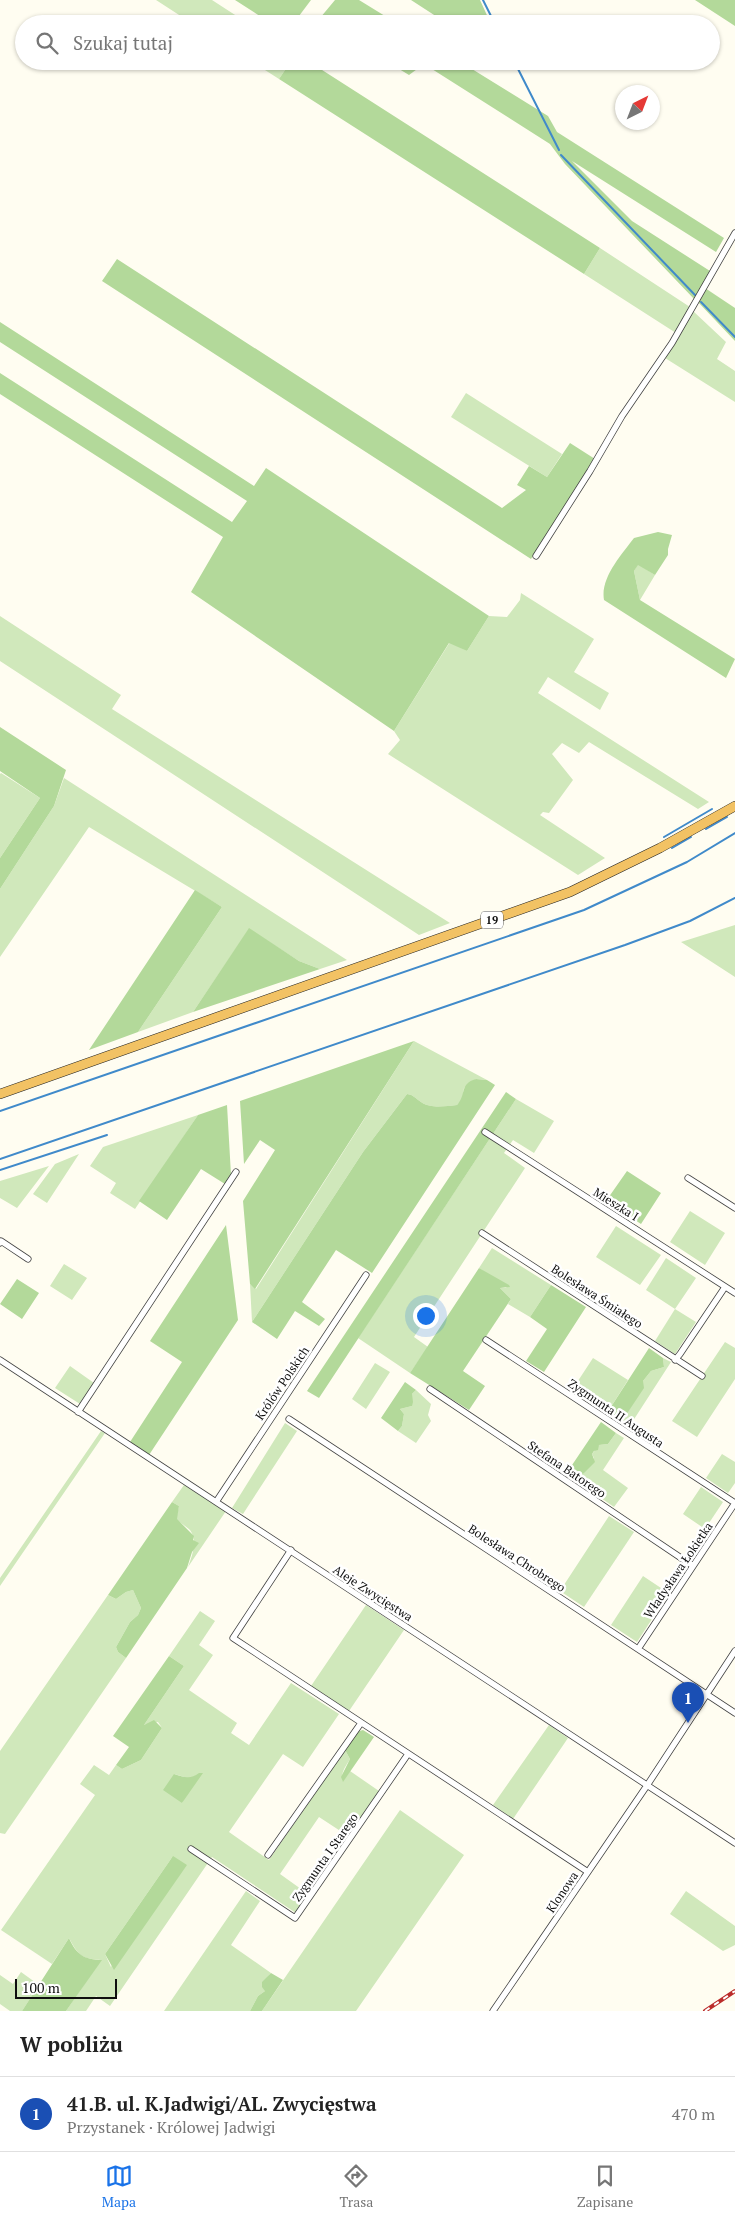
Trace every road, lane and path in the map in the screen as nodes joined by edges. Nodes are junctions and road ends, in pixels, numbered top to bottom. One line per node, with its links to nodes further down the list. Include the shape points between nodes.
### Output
1 (735, 233): 2 (street, via 672,344 622,416)
2 (536, 556)
3 (735, 806): 4 (highway, 19, via 660,848 570,892)
4 (0, 1094)
5 (485, 1132): 13 (street, Mieszka I)
6 (236, 1172): 20 (street)
7 (688, 1178): 8 (street)
8 (735, 1208)
9 (482, 1233): 17 (street, Bolesława Śmiałego)
10 (0, 1243): 11 (street)
11 (28, 1259)
12 (366, 1275): 22 (street, Królów Polskich)
13 (725, 1287): 14 (street, Mieszka I); 17 (street)
14 (735, 1293)
15 (486, 1340): 23 (street, Zygmunta II Augusta)
16 (0, 1360): 20 (street, Aleje Zwycięstwa)
17 (674, 1360): 18 (street, Bolesława Śmiałego)
18 (702, 1376)
19 (430, 1389): 25 (street, Stefana Batorego)
20 (78, 1412): 22 (street, Aleje Zwycięstwa)
21 (289, 1419): 26 (street, Bolesława Chrobrego)
22 (216, 1502): 24 (street, Aleje Zwycięstwa)
23 (735, 1503): 25 (street, Władysława Łokietka)
24 (291, 1550): 30 (street, via 233,1638); 32 (street, Aleje Zwycięstwa)
25 (693, 1566): 26 (street, Władysława Łokietka)
26 (638, 1649): 28 (street, Bolesława Chrobrego)
27 (735, 1651): 28 (street, Klonowa)
28 (706, 1695): 29 (street, Bolesława Chrobrego); 32 (street, Klonowa)
29 (735, 1713)
30 (361, 1723): 31 (street); 35 (street)
31 (408, 1754): 34 (street, Zygmunta I Starego, via 295,1918); 36 (street)
32 (648, 1784): 33 (street, Aleje Zwycięstwa); 36 (street, Klonowa)
33 (735, 1843)
34 (192, 1848)
35 (268, 1855)
36 (588, 1872): 37 (street, Klonowa)
37 (493, 2011)

